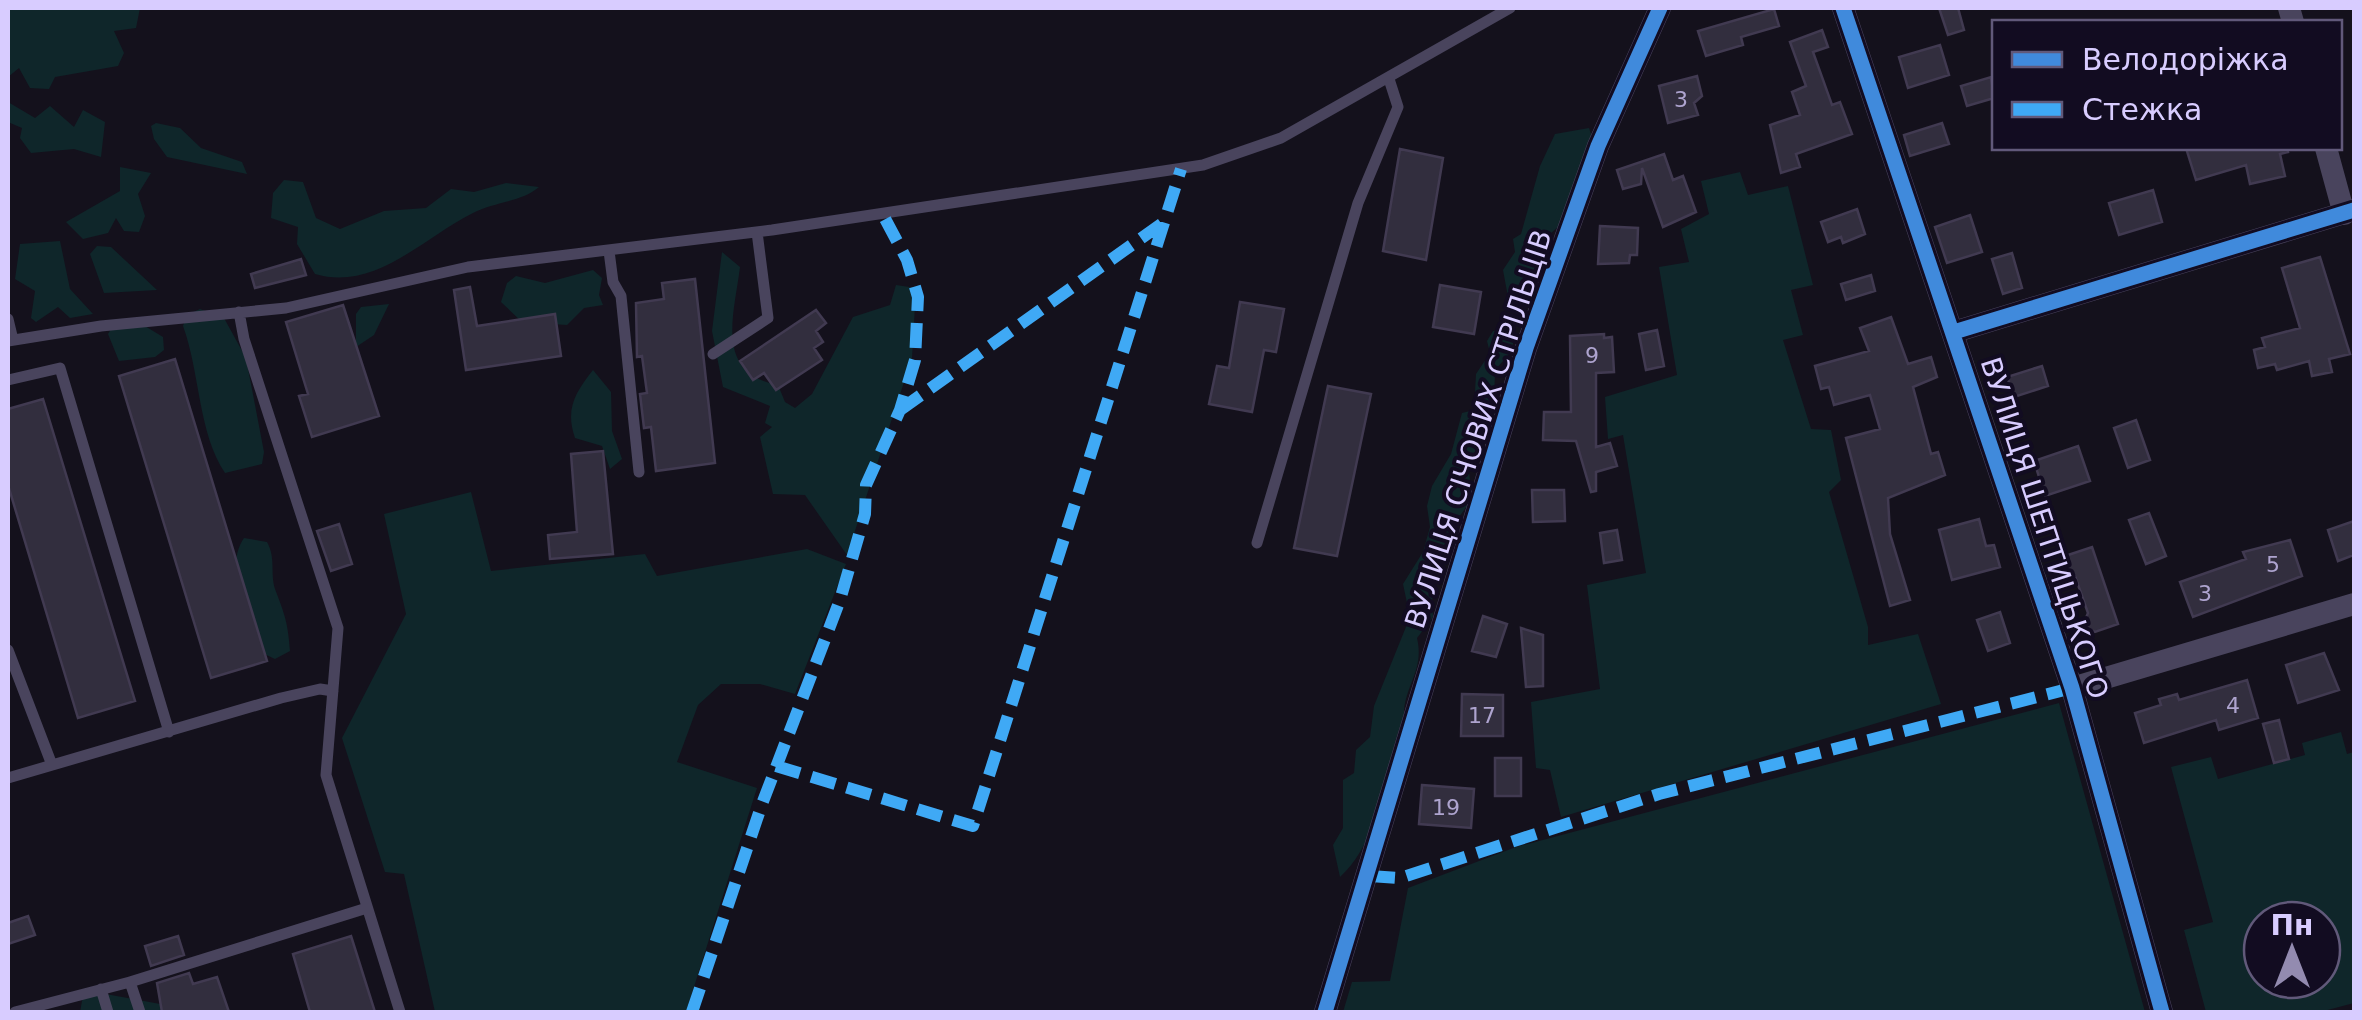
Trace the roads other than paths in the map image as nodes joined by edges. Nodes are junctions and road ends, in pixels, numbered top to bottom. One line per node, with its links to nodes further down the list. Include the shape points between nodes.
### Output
1 (1510, 8): 4 (lane)
2 (1660, 8): 31 (street, ВУЛИЦЯ СІЧОВИХ СТРІЛЬЦІВ, via 1598,146 1526,348)
3 (1843, 8): 11 (street, ВУЛИЦЯ ШЕПТИЦЬКОГО)
4 (1389, 78): 7 (lane, via 1282,138 1203,166); 16 (lane, via 1398,107 1358,203)
5 (2327, 150): 6 (street)
6 (2349, 212): 11 (street)
7 (756, 232): 8 (lane); 13 (lane, via 768,318)
8 (609, 251): 9 (lane, via 468,267 286,308); 15 (lane, via 621,296)
9 (239, 312): 12 (lane); 20 (lane, via 338,628)
10 (8, 319): 12 (lane)
11 (1954, 332): 19 (street, ВУЛИЦЯ ШЕПТИЦЬКОГО)
12 (10, 341)
13 (713, 354)
14 (8, 380): 21 (lane, via 60,368)
15 (640, 472)
16 (1257, 544)
17 (2354, 604): 19 (street)
18 (8, 650): 22 (lane)
19 (2072, 688): 32 (street, ВУЛИЦЯ ШЕПТИЦЬКОГО)
20 (333, 691): 21 (lane, via 280,698); 24 (lane, via 326,775)
21 (168, 732): 22 (lane)
22 (52, 764): 23 (lane)
23 (8, 778)
24 (367, 908): 25 (lane); 30 (lane)
25 (130, 982): 26 (lane); 29 (lane)
26 (101, 989): 27 (lane); 28 (lane)
27 (15, 1012)
28 (108, 1012)
29 (140, 1012)
30 (400, 1012)
31 (1325, 1012)
32 (2162, 1012)

